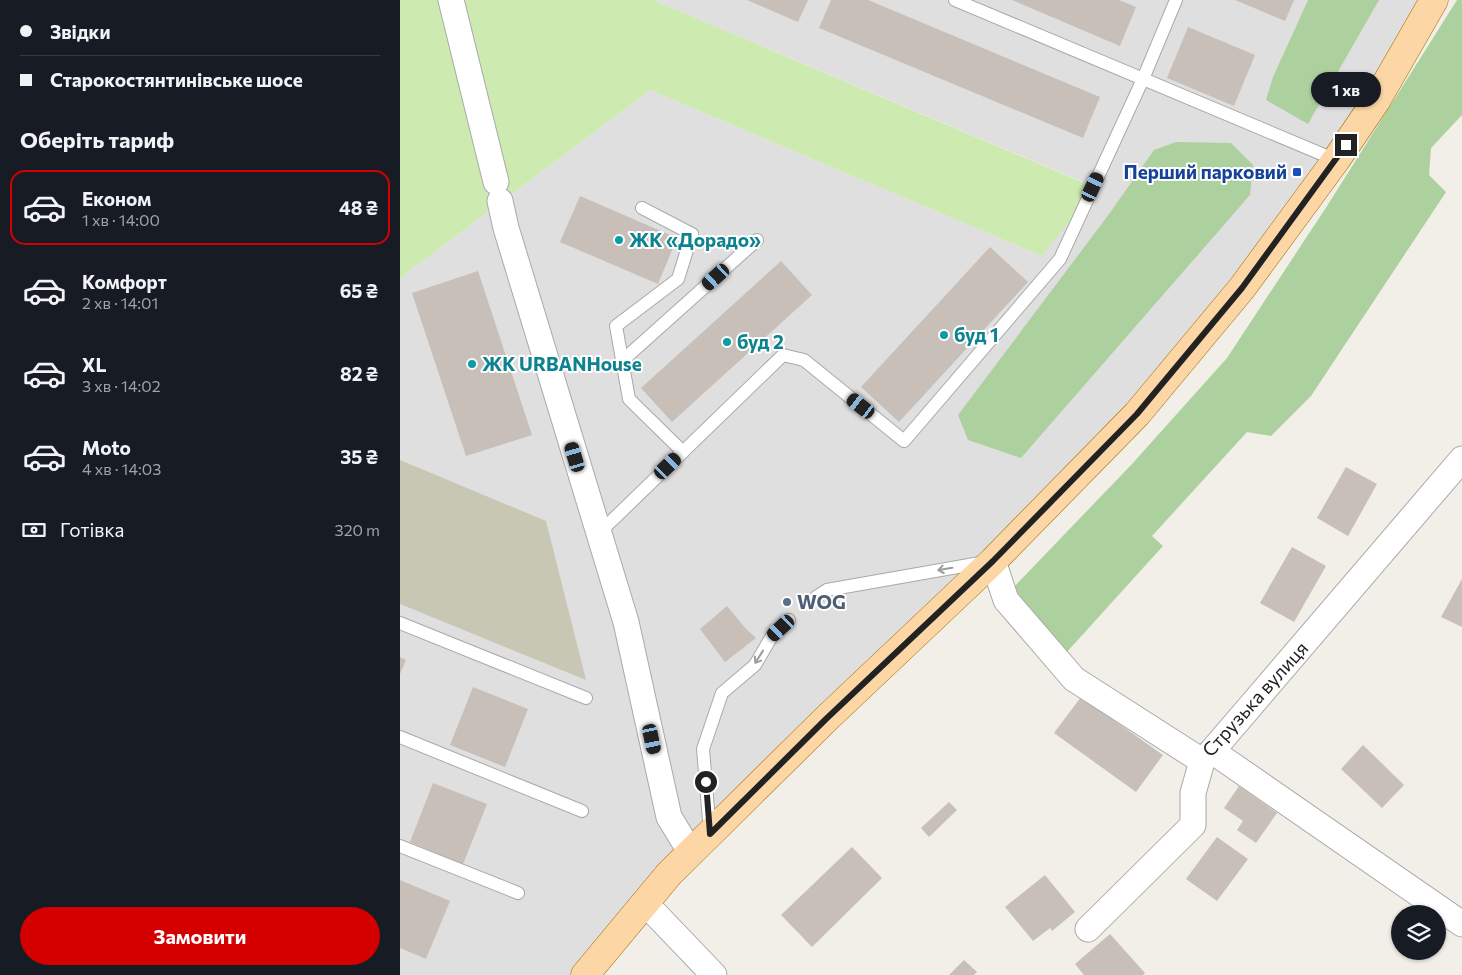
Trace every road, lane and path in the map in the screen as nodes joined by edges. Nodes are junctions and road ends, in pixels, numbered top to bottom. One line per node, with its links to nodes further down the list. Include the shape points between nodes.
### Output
1 (451, 0): 12 (street, via 506,228)
2 (954, 0): 5 (lane)
3 (1176, 0): 5 (lane)
4 (1434, 0): 6 (main road, via 1376,102)
5 (1143, 79): 6 (lane); 10 (lane, via 1060,259 904,441 804,360 783,356)
6 (1336, 160): 13 (main road, via 1242,288 1137,414)
7 (642, 208): 9 (lane, via 692,234 678,279 616,326)
8 (757, 240): 9 (lane)
9 (622, 361): 10 (lane, via 629,399)
10 (683, 452): 12 (lane)
11 (1462, 459): 19 (street, Струзька вулиця)
12 (598, 534): 23 (street, via 626,622 669,818)
13 (993, 561): 14 (lane, one-way to 14, via 843,586); 19 (street, Струзька вулиця, via 1006,600 1074,679); 21 (main road)
14 (816, 597)
15 (789, 620): 21 (lane, one-way to 21, via 772,636 755,664 722,693 703,749)
16 (400, 623): 17 (lane)
17 (586, 698)
18 (400, 737): 20 (lane)
19 (1207, 756): 26 (street); 27 (street, via 1193,793 1194,825)
20 (582, 811)
21 (710, 834): 23 (main road)
22 (400, 846): 24 (lane)
23 (691, 852): 25 (main road)
24 (518, 893)
25 (645, 903): 28 (main road); 29 (street)
26 (1462, 924)
27 (1088, 929)
28 (585, 975)
29 (714, 975)

